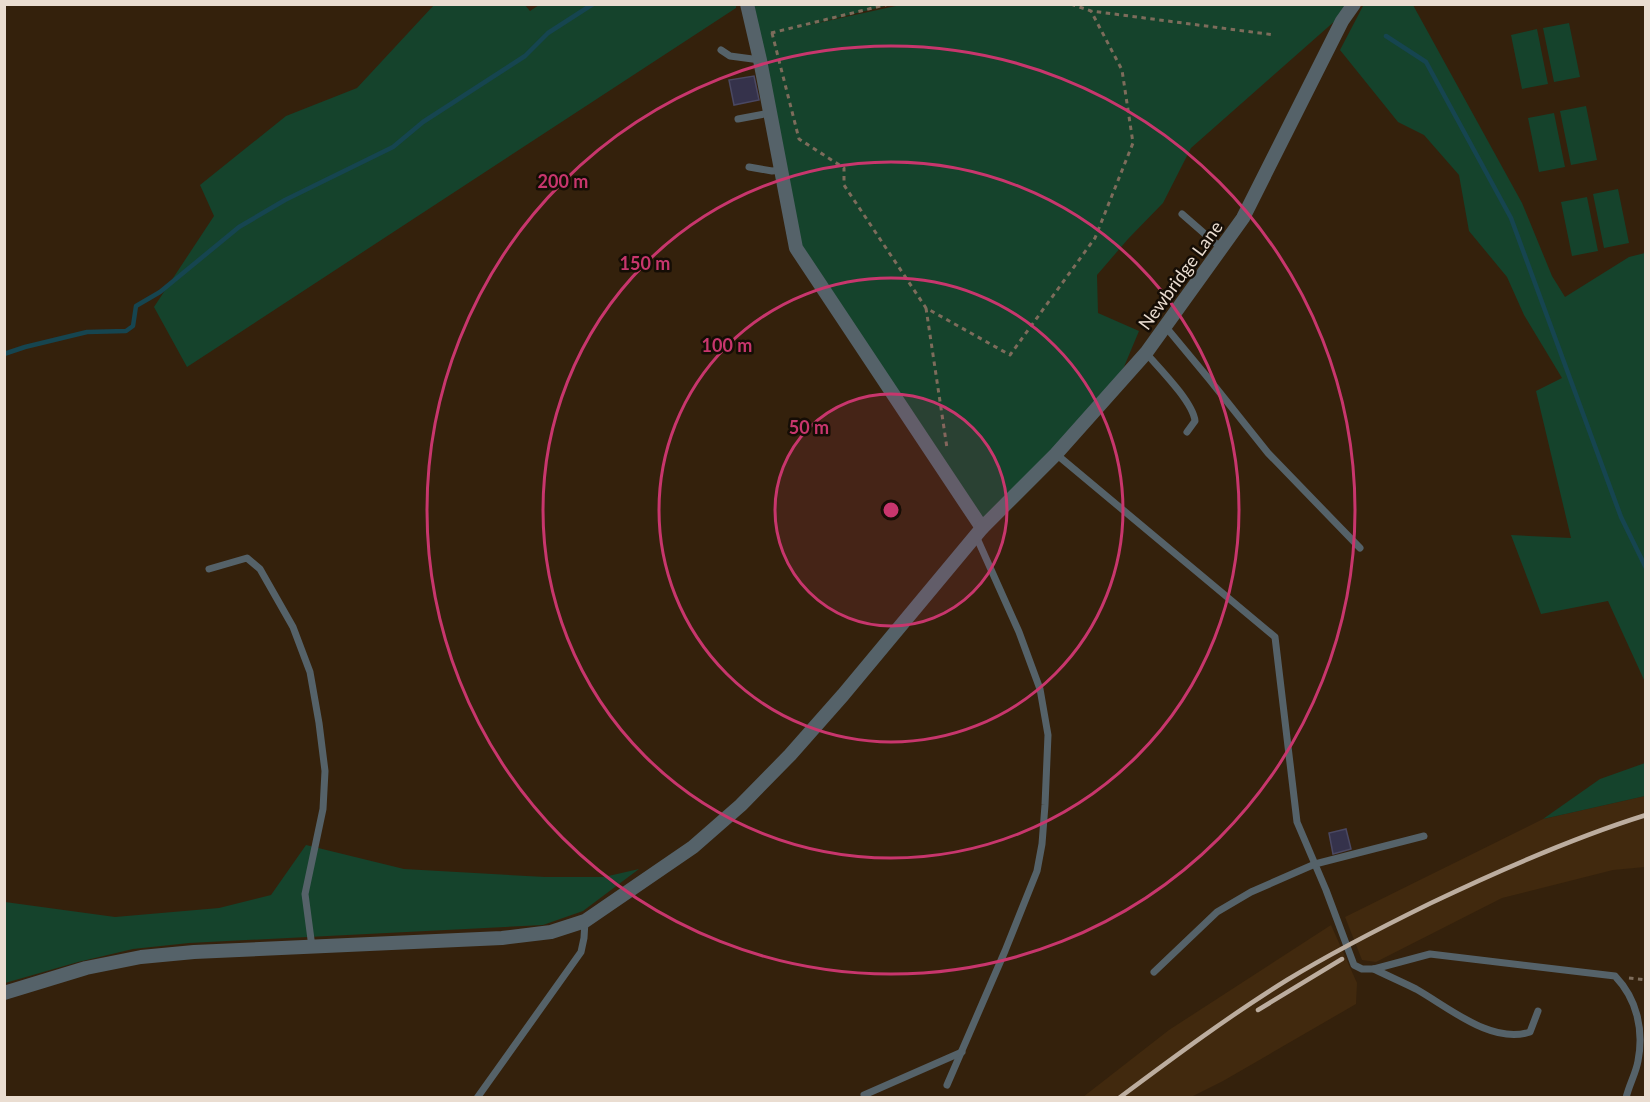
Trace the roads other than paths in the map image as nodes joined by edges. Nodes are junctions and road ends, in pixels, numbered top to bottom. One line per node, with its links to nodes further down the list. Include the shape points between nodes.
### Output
1 (747, 4): 4 (street)
2 (1354, 4): 10 (street, Newbridge Lane, via 1243,218)
3 (721, 50): 4 (lane, via 730,56)
4 (760, 60): 5 (street)
5 (770, 113): 6 (lane); 8 (street)
6 (738, 119)
7 (749, 167): 8 (lane)
8 (781, 170): 15 (street, via 796,248)
9 (1182, 214): 10 (lane)
10 (1221, 248): 11 (street, Newbridge Lane)
11 (1165, 326): 12 (street, Newbridge Lane); 16 (lane, via 1268,453)
12 (1146, 352): 13 (lane, via 1193,412 1195,422); 14 (street, Newbridge Lane)
13 (1187, 432)
14 (1056, 454): 15 (street, Newbridge Lane); 19 (lane, via 1275,637 1297,822)
15 (979, 532): 20 (street, Newbridge Lane, via 843,695 741,806 693,847); 26 (lane, via 1040,689 1048,735 1045,815 1037,871)
16 (1360, 548)
17 (209, 569): 21 (lane, via 247,558 260,569 293,627 310,672 325,771 323,809 306,894)
18 (1424, 836): 19 (lane)
19 (1315, 864): 22 (lane, via 1354,964); 23 (lane, via 1216,912)
20 (585, 921): 21 (street, Newbridge Lane, via 551,932 502,938); 29 (lane, via 581,952)
21 (312, 947): 24 (street, Newbridge Lane, via 141,957 86,968)
22 (1374, 969): 25 (lane, via 1494,1032 1530,1032); 30 (lane, via 1430,954 1615,976 1627,988 1638,1015 1640,1035 1638,1062)
23 (1155, 972)
24 (4, 993)
25 (1538, 1011)
26 (962, 1052): 27 (lane); 28 (lane)
27 (947, 1085)
28 (864, 1095)
29 (477, 1098)
30 (1626, 1098)

